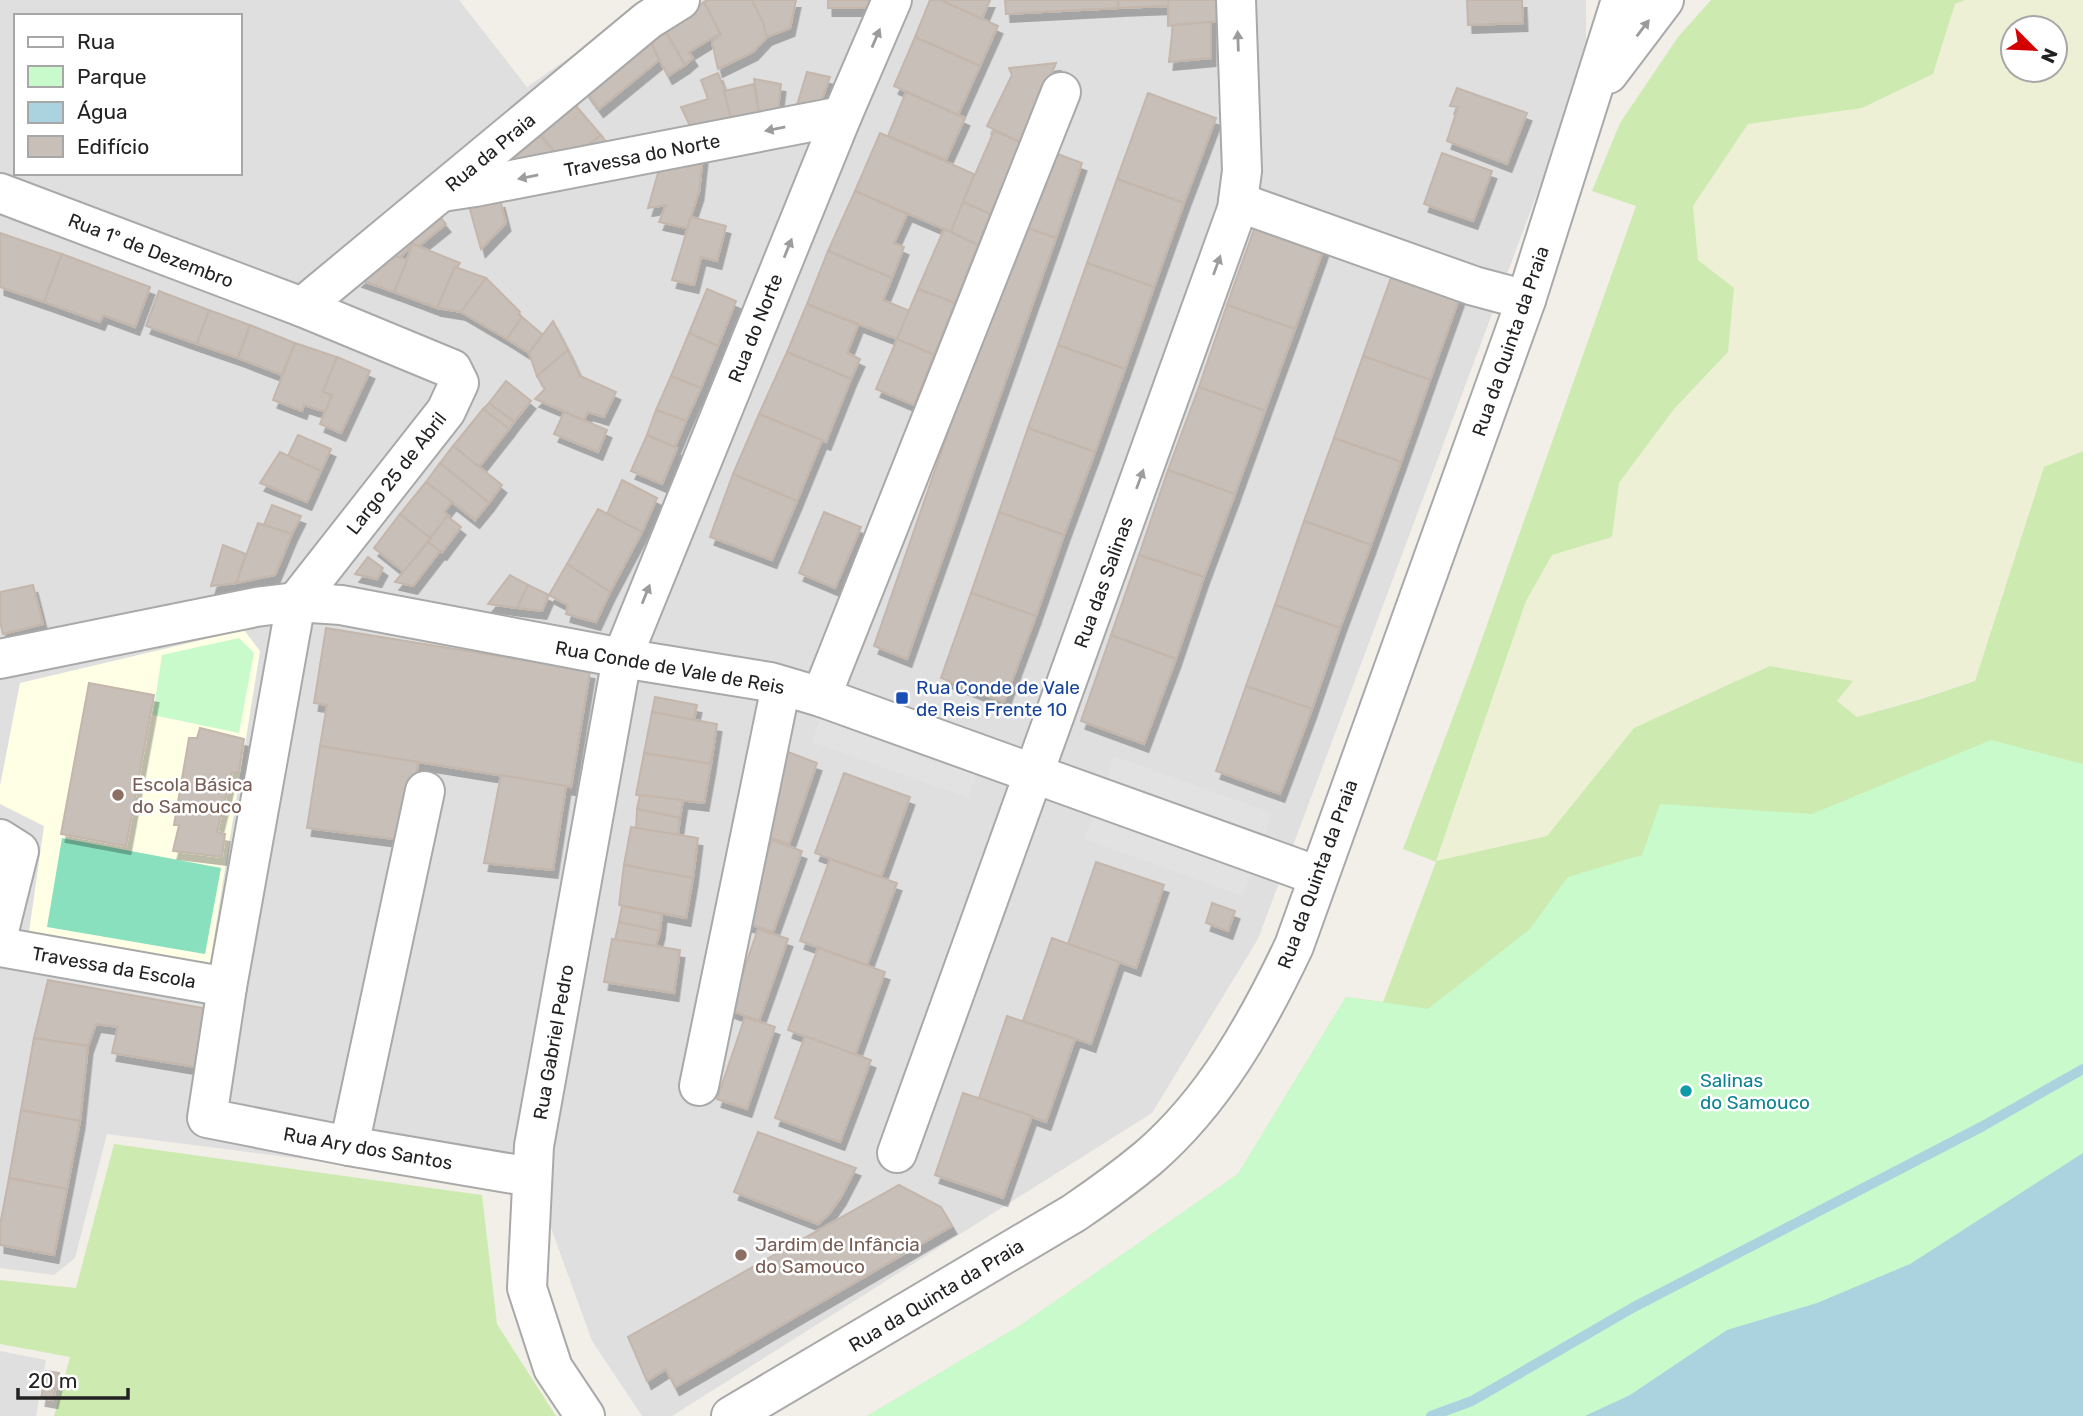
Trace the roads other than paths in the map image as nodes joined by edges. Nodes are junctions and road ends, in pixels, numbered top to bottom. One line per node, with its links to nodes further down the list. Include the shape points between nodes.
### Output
1 (680, 0): 9 (street, Rua da Praia, via 648,20)
2 (892, 0): 8 (street, Rua do Norte, one-way to 2)
3 (1236, 0): 11 (street, Rua das Salinas, one-way to 3, via 1242,171)
4 (1621, 0): 7 (street, Rua da Quinta da Praia)
5 (1664, 0): 7 (street, one-way to 5)
6 (1061, 92): 18 (street)
7 (1592, 96): 12 (street, Rua da Quinta da Praia)
8 (842, 116): 9 (street, Travessa do Norte, one-way to 9); 15 (street, Rua do Norte, one-way to 8)
9 (442, 192): 13 (street, Rua da Praia)
10 (0, 193): 13 (street, Rua 1º de Dezembro)
11 (1238, 202): 12 (street); 19 (street, Rua das Salinas, one-way to 11)
12 (1526, 300): 22 (street, Rua da Quinta da Praia)
13 (302, 306): 14 (street, Largo 25 de Abril, via 452,369 459,383 446,411)
14 (296, 602): 15 (street, Rua Conde de Vale de Reis, via 341,605); 16 (street, Rua Conde de Vale de Reis); 25 (street)
15 (622, 658): 17 (street, Rua Conde de Vale de Reis); 29 (street, Rua Gabriel Pedro)
16 (0, 659)
17 (781, 686): 18 (street, Rua Conde de Vale de Reis); 26 (street)
18 (821, 697): 19 (street, Rua Conde de Vale de Reis)
19 (1034, 774): 22 (street, Rua Conde de Vale de Reis); 28 (street, Rua das Salinas)
20 (425, 791): 27 (street)
21 (9, 845): 23 (street)
22 (1318, 876): 31 (street, Rua da Quinta da Praia, via 1294,946 1253,1027 1212,1088 1150,1156 1074,1213)
23 (0, 927)
24 (0, 947): 25 (street, Travessa da Escola)
25 (227, 987): 27 (street, Rua Ary dos Santos, via 207,1118)
26 (699, 1086)
27 (349, 1146): 29 (street, Rua Ary dos Santos)
28 (897, 1153)
29 (531, 1177): 30 (street, Rua Gabriel Pedro, via 527,1288 553,1368)
30 (585, 1416)
31 (731, 1416)

